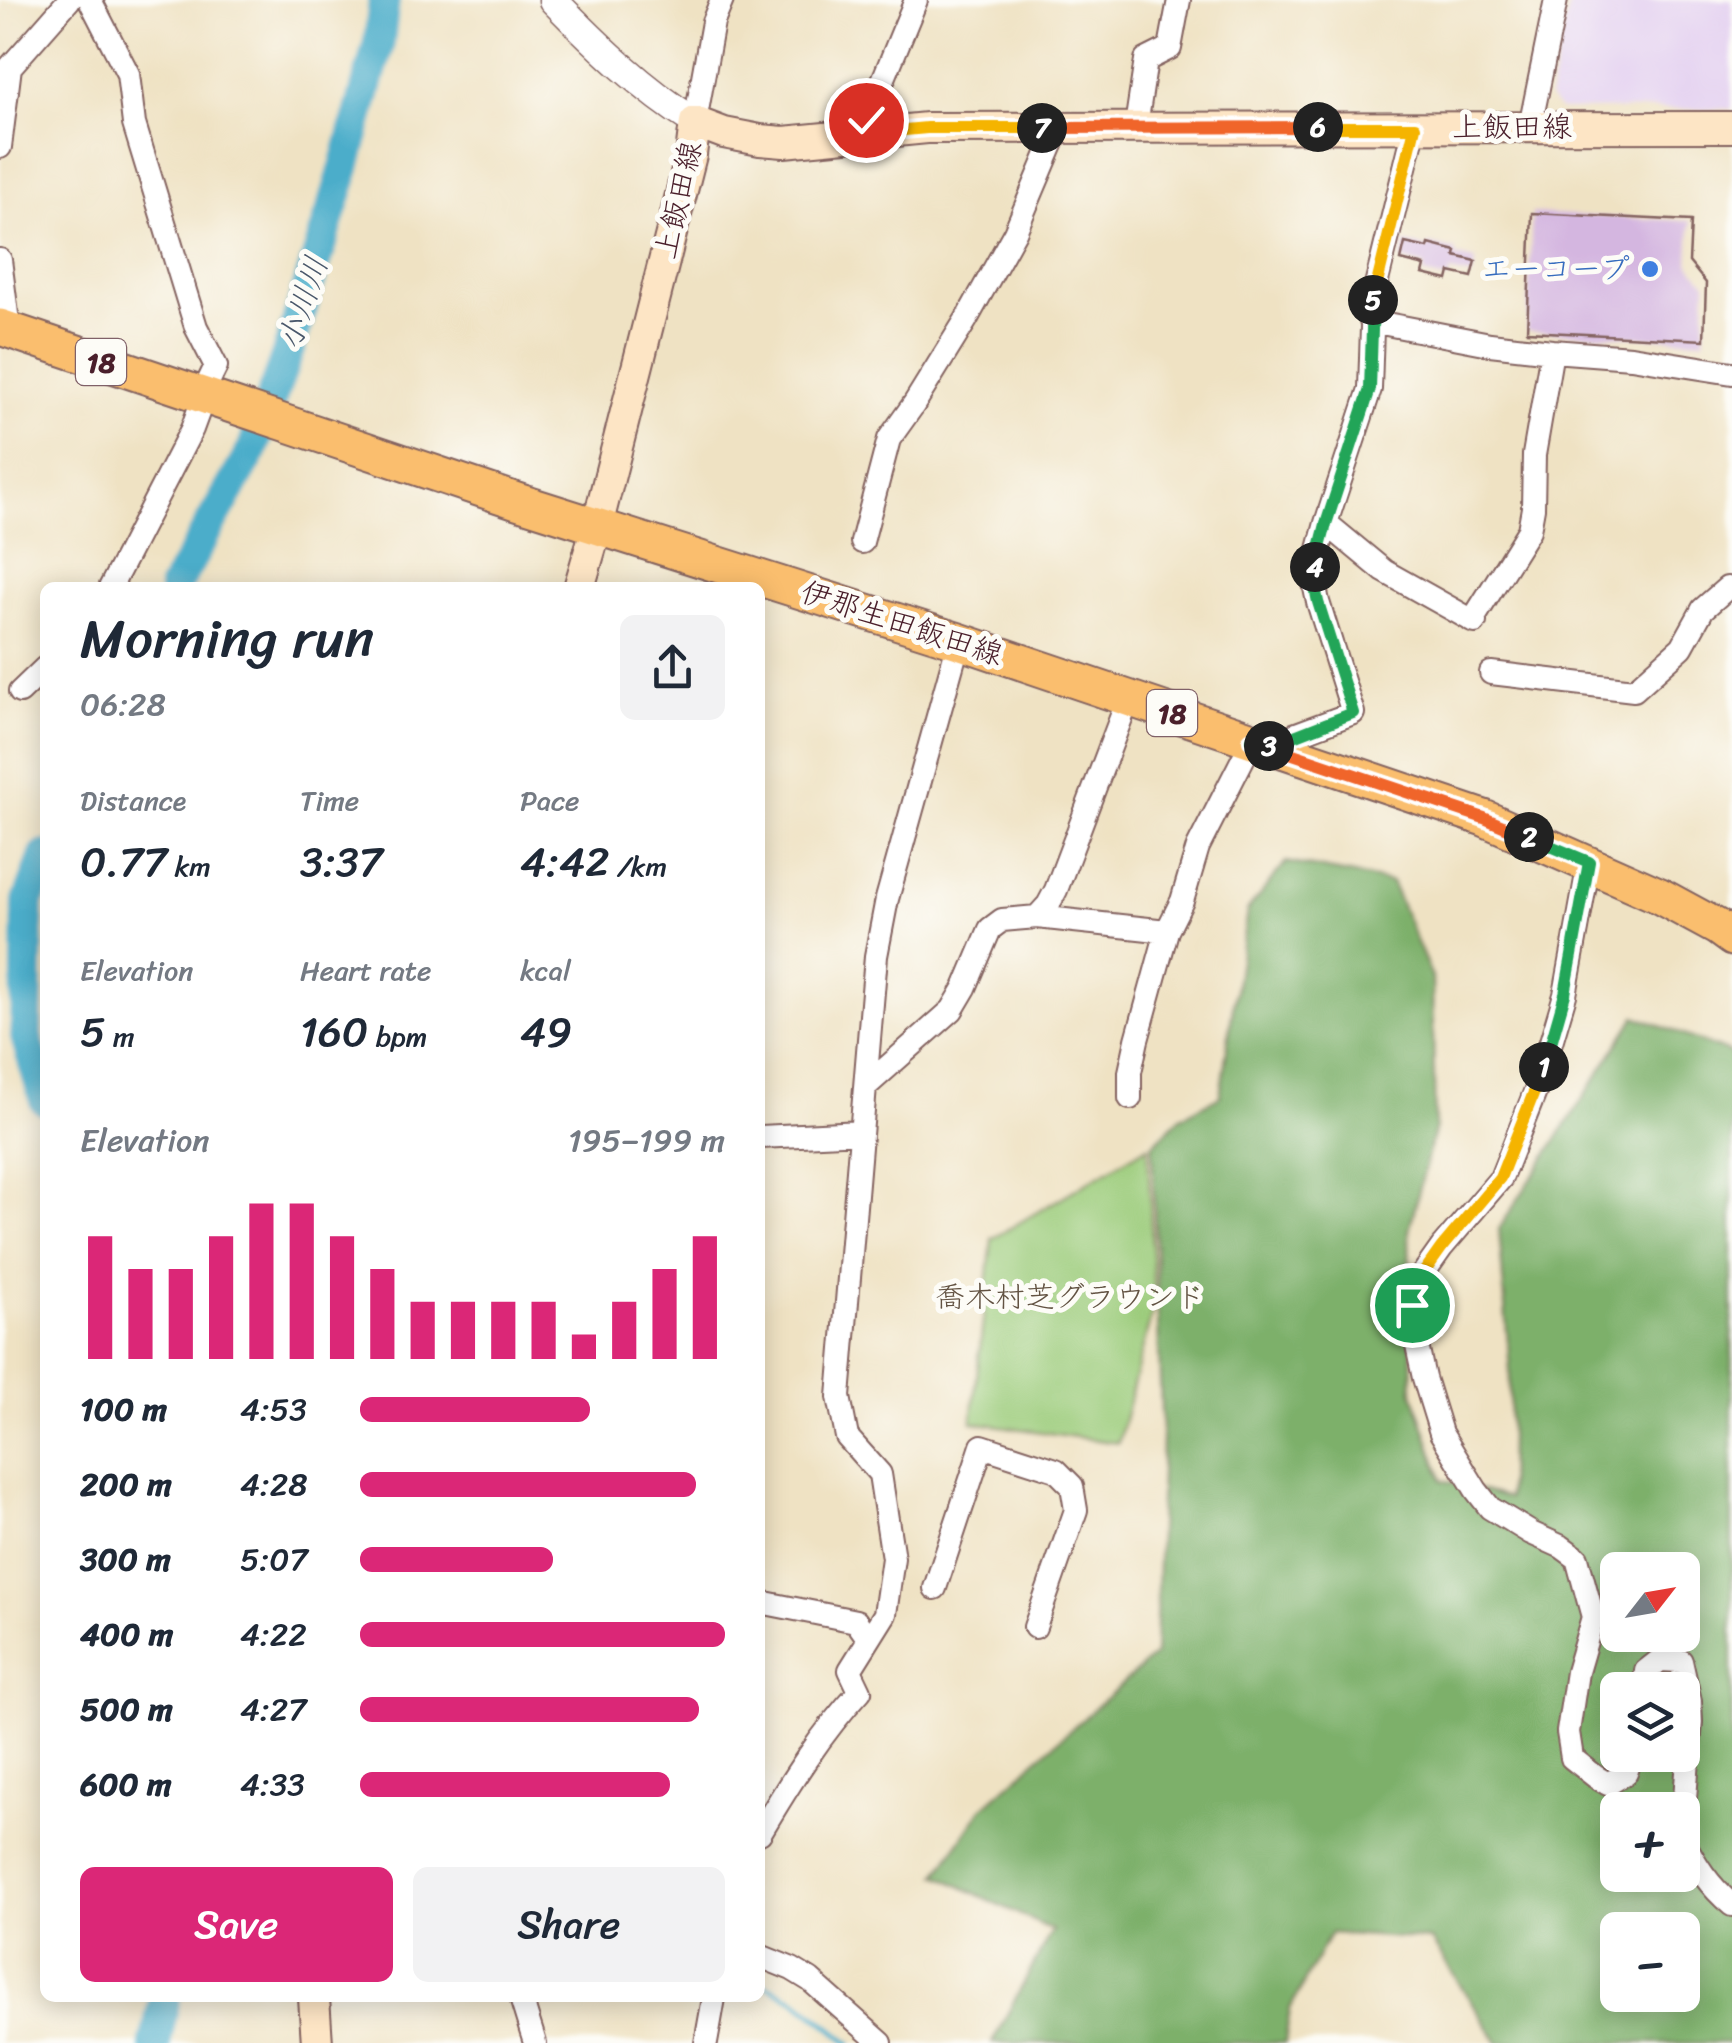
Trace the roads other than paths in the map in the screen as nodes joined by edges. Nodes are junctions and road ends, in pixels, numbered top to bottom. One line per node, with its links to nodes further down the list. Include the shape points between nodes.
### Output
1 (69, 0): 15 (street, via 10,67)
2 (90, 0): 21 (street, via 128,74 134,124 196,327 216,366)
3 (553, 0): 8 (street, via 644,86)
4 (722, 0): 8 (street)
5 (916, 0): 14 (street)
6 (1179, 0): 9 (street, via 1170,48 1146,60)
7 (1556, 0): 11 (street)
8 (696, 122): 14 (main road, 上飯田線, via 784,142); 23 (main road, 上飯田線)
9 (1136, 126): 10 (main road, 上飯田線); 12 (main road, 上飯田線)
10 (1415, 127): 11 (main road, 上飯田線); 17 (street)
11 (1530, 127): 13 (main road, 上飯田線)
12 (1058, 128): 14 (main road, 上飯田線); 24 (street, via 1015,232 888,439)
13 (1732, 128)
14 (861, 134)
15 (0, 147)
16 (0, 260): 18 (street)
17 (1371, 322): 19 (street); 22 (street, via 1370,389)
18 (4, 329): 21 (main road, 伊那生田飯田線 / 18)
19 (1552, 352): 20 (street); 22 (street, via 1528,530 1474,622 1384,572)
20 (1732, 373)
21 (204, 401): 23 (main road, 伊那生田飯田線 / 18); 25 (street)
22 (1326, 524): 35 (street, via 1314,583 1353,713 1284,740)
23 (597, 526): 26 (main road, 上飯田線); 27 (main road, 伊那生田飯田線 / 18)
24 (862, 542)
25 (113, 582)
26 (580, 582)
27 (757, 582)
28 (1730, 582): 31 (street, via 1703,609 1682,647 1634,690)
29 (765, 584): 30 (main road, 伊那生田飯田線 / 18)
30 (959, 641): 34 (main road, 伊那生田飯田線 / 18); 40 (street, via 887,898)
31 (1492, 672)
32 (40, 673): 33 (street)
33 (20, 692)
34 (1129, 697): 35 (main road, 伊那生田飯田線 / 18); 37 (street, via 1056,890)
35 (1252, 740): 36 (main road, 伊那生田飯田線 / 18, via 1484,818); 39 (street, via 1198,847)
36 (1589, 862): 38 (main road, 伊那生田飯田線 / 18); 50 (street, via 1565,994 1540,1082 1500,1178 1420,1278 1412,1305 1441,1433 1476,1490 1490,1508 1576,1558 1593,1617 1568,1732 1572,1758 1608,1784)
37 (1037, 917): 39 (street); 40 (street, via 1002,920 990,929 952,1010)
38 (1727, 924)
39 (1167, 931): 41 (street, via 1137,1040)
40 (865, 1087): 42 (street)
41 (1130, 1098)
42 (862, 1132): 43 (street); 47 (street, via 839,1397 847,1437 880,1474 893,1558 885,1614)
43 (765, 1137)
44 (935, 1588): 46 (street, via 982,1446 1056,1470 1072,1486 1076,1510)
45 (765, 1603): 47 (street, via 856,1620)
46 (1035, 1627)
47 (868, 1638): 51 (street, via 850,1670 860,1691)
48 (1646, 1672): 49 (street, via 1660,1660 1681,1662)
49 (1683, 1672)
50 (1627, 1772)
51 (765, 1825)
52 (1700, 1872): 53 (street)
53 (1732, 1905)
54 (765, 1958): 61 (street, via 810,1980)
55 (314, 2002): 58 (main road)
56 (522, 2002): 59 (street)
57 (713, 2002): 60 (street)
58 (317, 2043)
59 (535, 2043)
60 (706, 2043)
61 (881, 2043)

